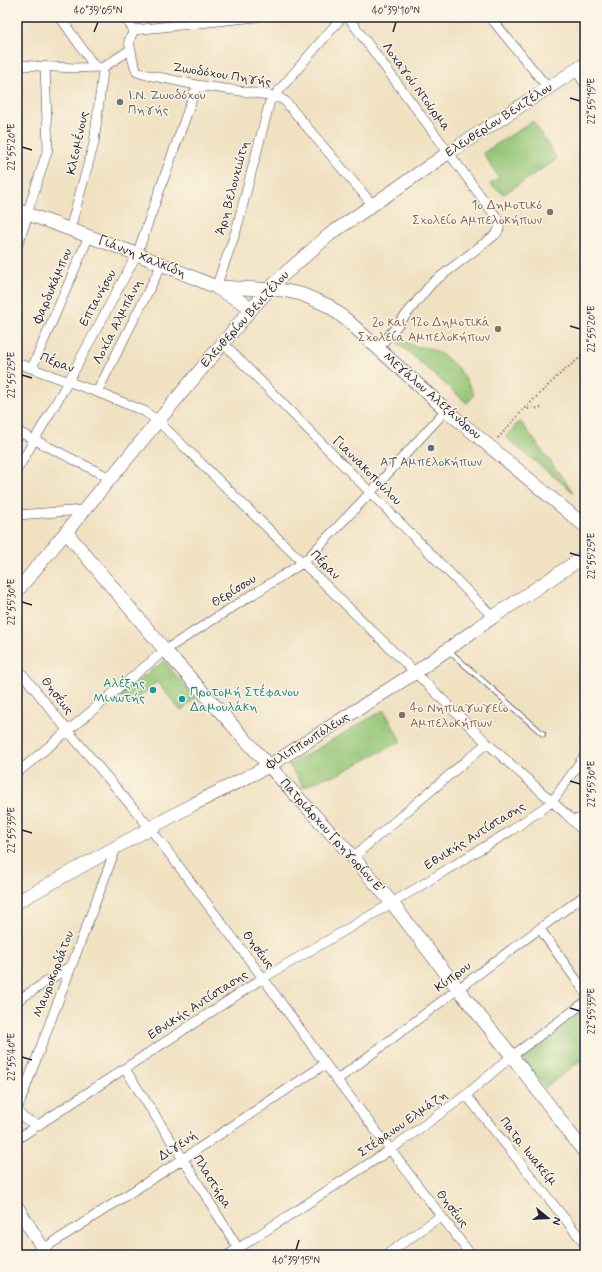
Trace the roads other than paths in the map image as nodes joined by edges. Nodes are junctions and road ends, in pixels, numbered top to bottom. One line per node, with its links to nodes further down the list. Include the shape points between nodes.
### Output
1 (60, 17): 12 (street)
2 (124, 17): 8 (street)
3 (256, 17): 7 (street)
4 (342, 17): 17 (street, Άρη Βελουχιώτη)
5 (348, 17): 18 (street, Λοχαγού Ντούρμα)
6 (490, 17): 16 (street)
7 (226, 18): 8 (street)
8 (134, 30): 9 (street, Ζωοδόχου Πηγής, via 129,41)
9 (130, 50): 12 (street); 15 (street, Ζωοδόχου Πηγής, via 137,72)
10 (17, 65): 11 (street)
11 (46, 66): 12 (street); 20 (street, via 48,149)
12 (99, 67): 21 (street, Κλεομένους, via 103,70 94,143)
13 (581, 67): 14 (street); 16 (main road, Ελευθερίου Βενιζέλου)
14 (585, 84)
15 (198, 85): 17 (street, Ζωοδόχου Πηγής); 24 (street, Επτανήσου)
16 (548, 88): 18 (main road, Ελευθερίου Βενιζέλου)
17 (275, 96): 19 (street, Ζωοδόχου Πηγής, via 285,101); 26 (street, Άρη Βελουχιώτη, via 270,101 236,231)
18 (448, 153): 19 (main road, Ελευθερίου Βενιζέλου); 30 (street, Λοχαγού Ντούρμα, via 497,218 499,229 495,235 432,283)
19 (372, 204): 27 (main road, Ελευθερίου Βενιζέλου, via 329,235)
20 (24, 213): 21 (main road, Γιάννη Χαλκίδη); 23 (street)
21 (70, 229): 22 (main road, Γιάννη Χαλκίδη)
22 (89, 236): 24 (main road, Γιάννη Χαλκίδη); 32 (street, Φαρδυκάμπου)
23 (17, 246)
24 (137, 254): 25 (main road, Γιάννη Χαλκίδη); 33 (street, Επτανήσου)
25 (162, 264): 26 (main road, Γιάννη Χαλκίδη); 34 (street, Λοχία Αλμπάνη)
26 (216, 287): 27 (main road, Γιάννη Χαλκίδη); 28 (main road)
27 (269, 288): 28 (main road, Ελευθερίου Βενιζέλου); 30 (main road, Μεγάλου Αλεξάνδρου, via 301,294 329,306)
28 (252, 308): 29 (main road, Ελευθερίου Βενιζέλου)
29 (223, 343): 36 (main road, Ελευθερίου Βενιζέλου); 41 (street, Γιαννακοπούλου)
30 (378, 349): 35 (main road, Μεγάλου Αλεξάνδρου)
31 (17, 363): 32 (street, Πέραν)
32 (32, 368): 33 (street, Πέραν)
33 (68, 382): 34 (street, Πέραν); 38 (street, Επτανήσου)
34 (97, 392): 36 (street, Πέραν)
35 (446, 410): 41 (street, Θερίσσου); 44 (main road, Μεγάλου Αλεξάνδρου)
36 (158, 420): 40 (main road, Ελευθερίου Βενιζέλου); 47 (street, Πέραν)
37 (17, 431): 38 (street)
38 (35, 440): 39 (street, Επτανήσου); 40 (street)
39 (17, 470)
40 (110, 478): 42 (main road, Ελευθερίου Βενιζέλου)
41 (370, 493): 47 (street, Θερίσσου); 49 (street, Γιαννακοπούλου)
42 (84, 510): 43 (street); 45 (main road, Ελευθερίου Βενιζέλου)
43 (17, 515)
44 (585, 526)
45 (66, 532): 48 (main road, Ελευθερίου Βενιζέλου); 50 (main road, Πατριάρχου Γρηγορίου Ε')
46 (585, 556): 49 (main road, Φιλιππουπόλεως)
47 (304, 562): 50 (street, Θερίσσου); 53 (street, Πέραν)
48 (17, 591)
49 (493, 617): 51 (main road, Φιλιππουπόλεως)
50 (165, 650): 54 (street, Θερίσσου); 58 (main road, Πατριάρχου Γρηγορίου Ε')
51 (447, 650): 53 (main road, Φιλιππουπόλεως); 55 (lane)
52 (17, 667): 54 (street, Θησέως)
53 (416, 672): 56 (street, Πέραν); 58 (main road, Φιλιππουπόλεως)
54 (68, 731): 59 (street, Θερίσσου); 63 (street, Θησέως)
55 (543, 734)
56 (487, 743): 60 (street, Πέραν); 66 (street)
57 (585, 755): 60 (street, Εθνικής Αντίστασης)
58 (269, 766): 63 (main road, Φιλιππουπόλεως); 66 (main road, Πατριάρχου Γρηγορίου Ε')
59 (17, 773)
60 (552, 802): 62 (street, Πέραν); 69 (street, Εθνικής Αντίστασης, via 512,830)
61 (585, 818): 62 (street)
62 (572, 820): 64 (street, Πέραν)
63 (150, 828): 65 (main road, Φιλιππουπόλεως); 72 (street, Θησέως)
64 (585, 833)
65 (116, 848): 68 (main road, Φιλιππουπόλεως); 71 (street, Μαυροκορδάτου)
66 (353, 857): 69 (main road, Πατριάρχου Γρηγορίου Ε')
67 (585, 895): 70 (street, Κύπρου)
68 (17, 902)
69 (392, 903): 72 (street, Εθνικής Αντίστασης); 73 (main road, Πατριάρχου Γρηγορίου Ε')
70 (540, 929): 73 (street, Κύπρου); 74 (street)
71 (72, 965): 75 (street); 82 (street, Μαυροκορδάτου)
72 (263, 978): 78 (street, Θησέως); 79 (street, Εθνικής Αντίστασης)
73 (458, 989): 77 (main road, Πατριάρχου Γρηγορίου Ε'); 80 (street, Κύπρου)
74 (585, 992)
75 (17, 1001)
76 (585, 1002): 77 (street, Στέφανου Ελμάζη)
77 (512, 1056): 81 (street, Στέφανου Ελμάζη); 86 (main road, Πατριάρχου Γρηγορίου Ε')
78 (325, 1064): 80 (street, Θησέως); 87 (street, Διγενή)
79 (125, 1069): 83 (street, Εθνικής Αντίστασης); 87 (street, Πλαστήρα)
80 (337, 1080): 85 (street, Θησέως)
81 (466, 1095): 85 (street, Στέφανου Ελμάζη); 90 (street, Πατρ. Ιωακείμ)
82 (17, 1110): 83 (street, via 26,1119)
83 (38, 1125): 84 (street, Εθνικής Αντίστασης)
84 (17, 1139)
85 (390, 1150): 89 (street, Θησέως); 91 (street, Στέφανου Ελμάζη)
86 (585, 1153)
87 (183, 1159): 91 (street, Πλαστήρα); 92 (street, Διγενή)
88 (17, 1207): 92 (main road)
89 (441, 1216): 94 (street); 95 (street, Θησέως)
90 (585, 1244)
91 (238, 1248): 93 (street, Στέφανου Ελμάζη)
92 (45, 1252)
93 (228, 1255)
94 (386, 1255)
95 (471, 1255)

